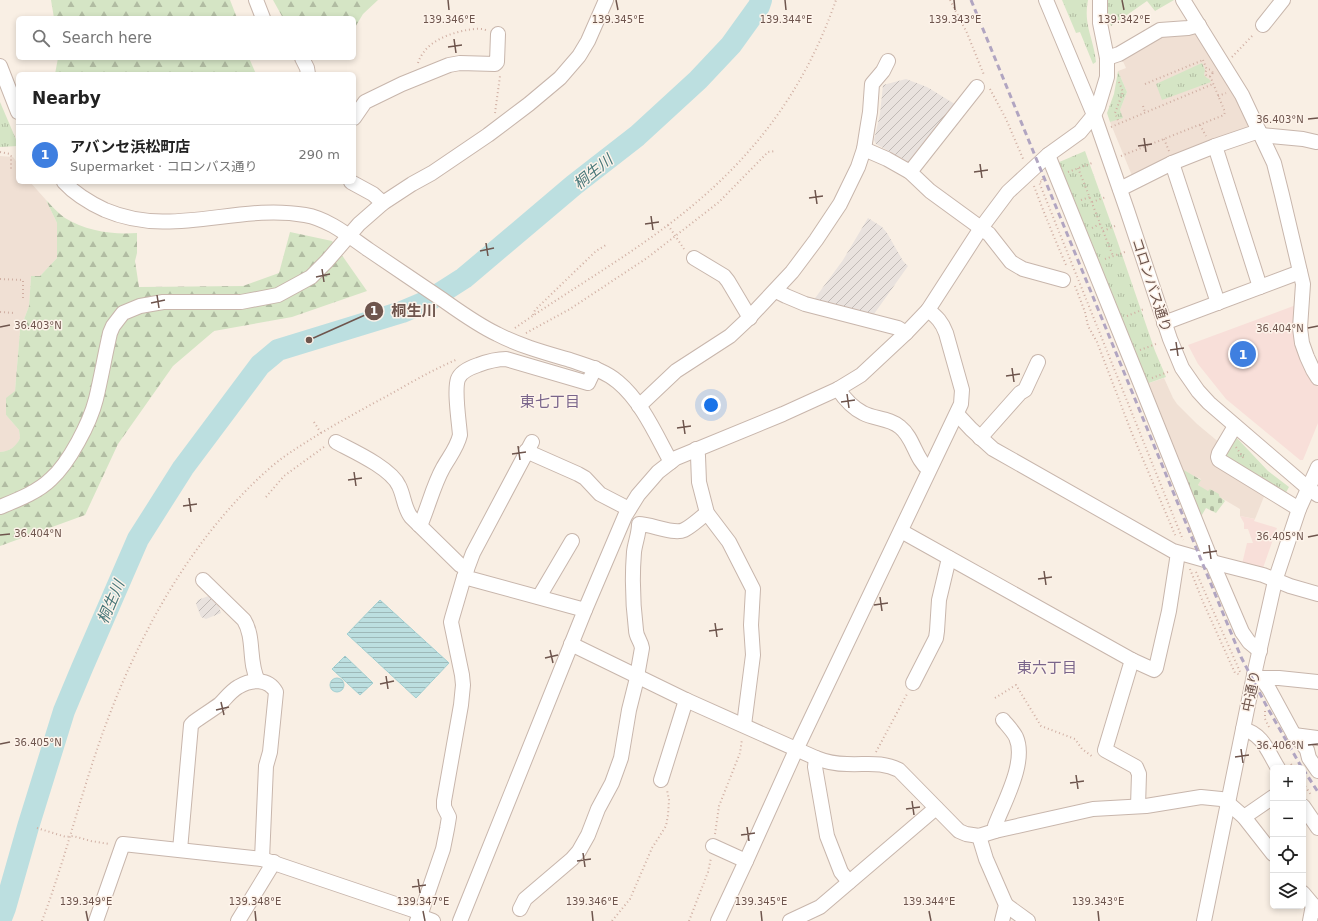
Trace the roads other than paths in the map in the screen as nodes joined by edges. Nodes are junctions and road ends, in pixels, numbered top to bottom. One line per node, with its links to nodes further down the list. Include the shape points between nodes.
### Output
1 (256, 0): 7 (street)
2 (606, 0): 30 (street, via 582,51 560,78 488,135)
3 (1046, 0): 18 (street, コロンバス通り)
4 (1100, 0): 11 (street, via 1100,23)
5 (1183, 0): 8 (street)
6 (1283, 0): 9 (street)
7 (262, 16)
8 (1199, 25): 11 (street, via 1160,30 1119,54); 20 (street, via 1242,95)
9 (1262, 25)
10 (498, 34): 19 (street, via 495,64 449,65 365,102)
11 (1107, 58): 18 (street, via 1107,77)
12 (303, 60): 15 (street)
13 (888, 61): 23 (street, via 872,84)
14 (0, 66): 17 (street)
15 (308, 72)
16 (978, 87): 26 (street)
17 (16, 107)
18 (1094, 114): 24 (street, via 1080,132); 29 (street, コロンバス通り)
19 (356, 115)
20 (1260, 133): 21 (street); 22 (street); 34 (street, via 1274,164)
21 (1210, 141): 25 (street); 36 (street)
22 (1316, 142)
23 (864, 149): 26 (street); 37 (street, via 840,204)
24 (1048, 155): 31 (street, via 1008,192); 67 (street)
25 (1171, 158): 29 (street); 38 (street)
26 (910, 172): 31 (street, via 930,191)
27 (66, 184): 32 (street, via 102,209 141,221 176,222 284,213 318,219)
28 (354, 184): 30 (street)
29 (1120, 189): 41 (street, コロンバス通り)
30 (383, 203): 32 (street, via 359,224)
31 (980, 228): 35 (street, via 993,238 1011,262 1023,269); 39 (street)
32 (351, 238): 44 (street, via 497,334 515,337); 57 (street, via 310,277 278,295 241,302 163,302 140,306 123,313 110,333 96,401 82,434 66,462 51,480 26,496)
33 (694, 258): 40 (street, via 724,276)
34 (1300, 272): 36 (street); 45 (street, via 1303,284 1300,328 1302,342)
35 (1068, 278)
36 (1260, 287): 38 (street)
37 (776, 291): 40 (street); 42 (street, via 805,304 898,328)
38 (1218, 303): 41 (street)
39 (928, 310): 42 (street); 48 (street, via 943,324 962,390)
40 (750, 318): 47 (street, via 730,336 676,370)
41 (1164, 323): 49 (street, コロンバス通り, via 1182,368 1194,386)
42 (906, 333): 46 (street, via 861,375)
43 (1038, 362): 50 (street, via 1025,390)
44 (595, 368): 47 (street, via 618,382); 62 (street, via 588,383 506,359 468,369 458,379 460,435 456,449 442,469)
45 (1318, 378)
46 (838, 389): 52 (street, via 784,414); 55 (street, via 863,413 899,425 905,431 922,465)
47 (639, 406): 53 (street)
48 (957, 414): 50 (street); 55 (street)
49 (1235, 426): 56 (street, コロンバス通り); 58 (street, via 1219,453 1219,460)
50 (980, 438): 65 (street, via 993,449)
51 (330, 444): 62 (street, via 374,462 396,481 407,511)
52 (696, 449): 53 (street); 60 (street, via 699,482)
53 (670, 462): 59 (street, via 648,483)
54 (1318, 467): 56 (street, 中通り)
55 (929, 470): 63 (street)
56 (1313, 492): 58 (street, 中通り)
57 (0, 507)
58 (1299, 509): 70 (street, 中通り)
59 (627, 513): 61 (street); 68 (street, via 600,494 585,478 529,447); 73 (street)
60 (707, 513): 61 (street, via 682,531 676,532); 84 (street, via 729,542 753,589 750,625 753,655)
61 (640, 524): 77 (street, via 633,567 636,632 642,643)
62 (419, 525): 68 (street)
63 (901, 531): 66 (street); 88 (street)
64 (572, 541): 72 (street)
65 (1182, 550): 67 (street); 76 (street, via 1156,668 1154,670)
66 (949, 558): 76 (street); 81 (street, via 939,600 936,638)
67 (1212, 562): 70 (street, via 1263,575); 75 (street, via 1242,632 1248,642)
68 (465, 573): 72 (street); 112 (street, via 451,622 463,685 444,801 449,817 443,849)
69 (203, 580): 79 (street, via 248,627 253,667)
70 (1274, 581): 71 (street); 75 (street, 中通り)
71 (1318, 594)
72 (539, 597): 73 (street)
73 (585, 610): 74 (street)
74 (571, 644): 77 (street); 115 (street)
75 (1260, 651): 78 (street, 中通り)
76 (1132, 660): 95 (street, via 1105,750 1136,767 1139,774)
77 (638, 676): 82 (street); 111 (street, via 616,774 588,835 572,859 525,899)
78 (1252, 676): 80 (street); 85 (street, 中通り); 86 (street, via 1269,689)
79 (258, 681): 103 (street, via 238,687 191,726); 105 (street, via 272,685 276,692 270,752 266,766)
80 (1318, 682)
81 (913, 683)
82 (686, 700): 84 (street); 92 (street)
83 (1003, 720): 100 (street, via 1016,738 1019,756 1012,785)
84 (744, 725): 88 (street)
85 (1243, 729): 90 (street, via 1258,736); 94 (street, 中通り)
86 (1294, 735): 87 (street); 91 (street, via 1307,750)
87 (1318, 738)
88 (796, 750): 89 (street); 106 (street)
89 (816, 758): 96 (street, via 836,764 892,766); 107 (street, via 815,766 827,836 841,872)
90 (1276, 765)
91 (1318, 771)
92 (660, 780)
93 (1270, 799): 98 (street)
94 (1228, 803): 95 (street, via 1221,799 1201,797); 98 (street); 120 (street, 中通り)
95 (1138, 806): 100 (street, via 1093,809)
96 (936, 808): 101 (street, via 959,831); 107 (street)
97 (1306, 810): 99 (street)
98 (1244, 817): 104 (street)
99 (1318, 828)
100 (995, 831): 101 (street)
101 (979, 836): 109 (street)
102 (713, 846): 106 (street)
103 (180, 850): 105 (street); 113 (street, via 123,844)
104 (1270, 850)
105 (268, 860): 112 (street, via 413,910); 114 (street)
106 (746, 861): 116 (street)
107 (848, 882): 117 (street, via 820,907)
108 (1306, 897): 110 (street)
109 (1006, 905): 118 (street); 119 (street)
110 (1315, 908): 121 (street)
111 (520, 909)
112 (423, 919)
113 (96, 921)
114 (238, 921)
115 (460, 921)
116 (718, 921)
117 (792, 921)
118 (1002, 921)
119 (1028, 921)
120 (1204, 921)
121 (1310, 921)

